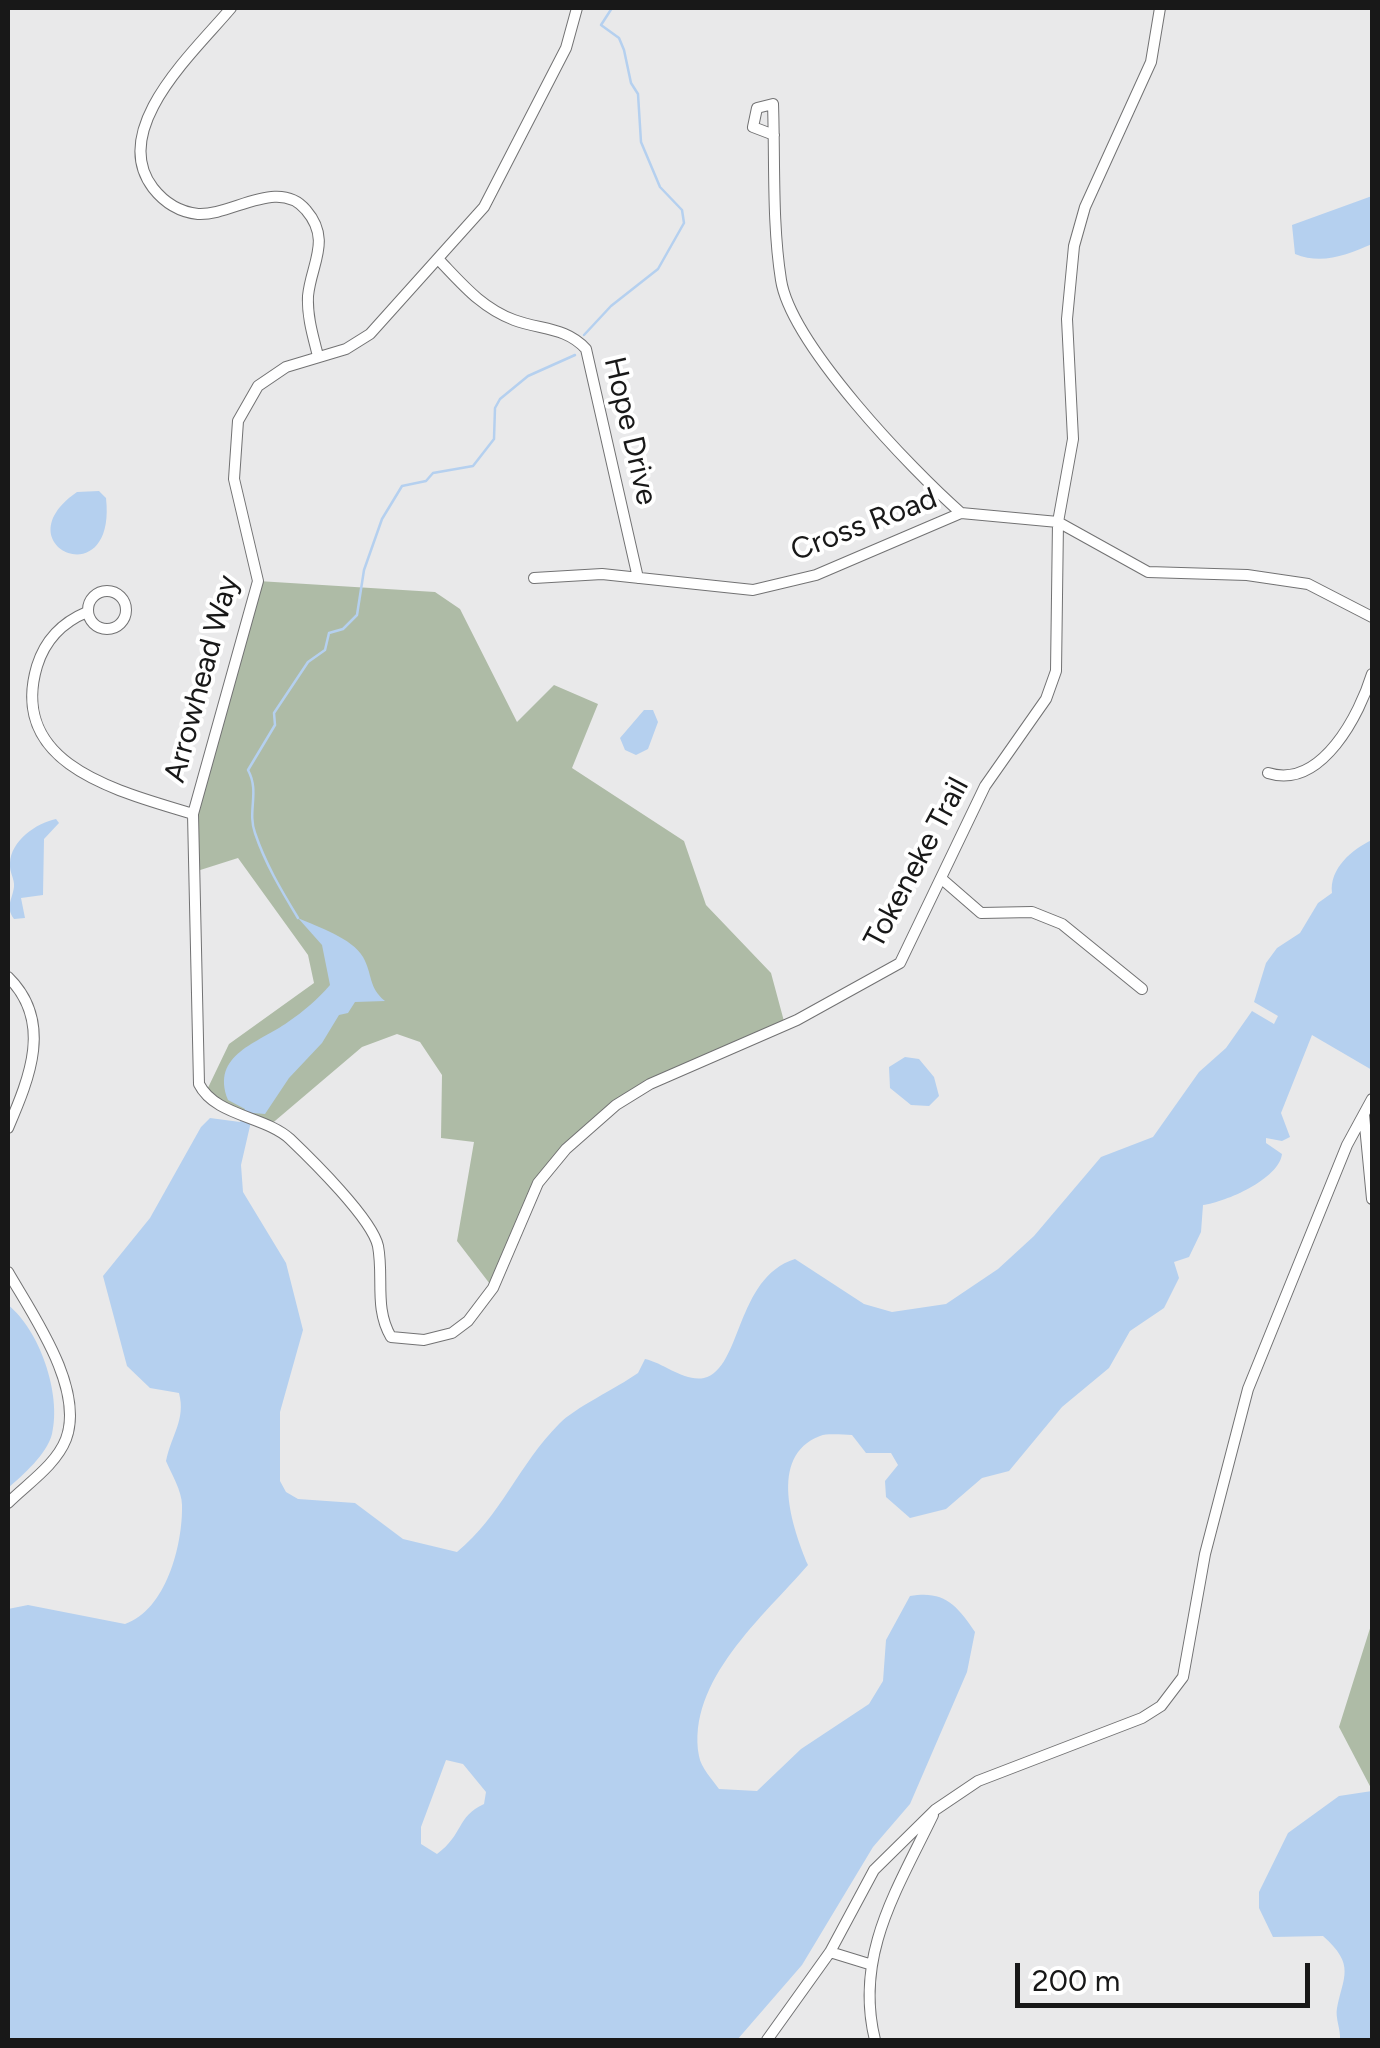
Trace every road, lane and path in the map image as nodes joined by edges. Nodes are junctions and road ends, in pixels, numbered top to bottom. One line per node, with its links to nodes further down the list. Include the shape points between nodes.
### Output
1 (231, 8): 6 (street, via 146,114 142,164 162,198 178,209 200,214 284,197 304,206 321,240 308,293)
2 (577, 8): 5 (street, Arrowhead Way, via 566,48 510,164)
3 (1160, 8): 8 (street, Tokeneke Trail, via 1151,62 1085,206 1074,246 1067,320 1073,440)
4 (774, 136): 7 (street, via 781,281 790,313 904,462)
5 (440, 261): 6 (street, Arrowhead Way, via 370,334); 10 (street, Hope Drive, via 481,304 573,335 586,349)
6 (318, 356): 15 (street, Arrowhead Way, via 258,386 238,420 234,479 258,581)
7 (961, 514): 8 (street, Cross Road); 10 (street, Cross Road, via 816,575 753,590)
8 (1058, 522): 12 (street, Cross Road, via 1148,572 1308,584); 16 (street, Tokeneke Trail, via 1056,671 1046,698 986,786)
9 (534, 578): 10 (street, Cross Road)
10 (638, 578)
11 (88, 612): 15 (street, via 60,627 39,659 32,682 38,728 73,771)
12 (1372, 617)
13 (1372, 674): 14 (street, via 1353,723 1335,745 1299,772)
14 (1268, 773)
15 (193, 814): 21 (street, Arrowhead Way, via 198,1077 204,1094)
16 (943, 880): 18 (street, via 982,913 1032,912 1062,924); 21 (street, Tokeneke Trail, via 900,963 882,976 650,1084 588,1128 538,1183 493,1288 452,1333 424,1340 391,1336 381,1320 377,1243 364,1219 294,1143)
17 (8, 977): 22 (street, via 32,1010 36,1029)
18 (1142, 989)
19 (1372, 1100): 20 (street)
20 (1364, 1114): 23 (street); 26 (street, via 1248,1389 1178,1686 1142,1718 978,1781)
21 (252, 1119)
22 (8, 1128)
23 (1372, 1199)
24 (8, 1272): 25 (street, via 56,1358 69,1426 50,1464)
25 (8, 1502)
26 (935, 1810): 27 (street, via 874,1870); 28 (street)
27 (830, 1952): 28 (street); 29 (street)
28 (869, 1964): 30 (street)
29 (766, 2040)
30 (876, 2040)

